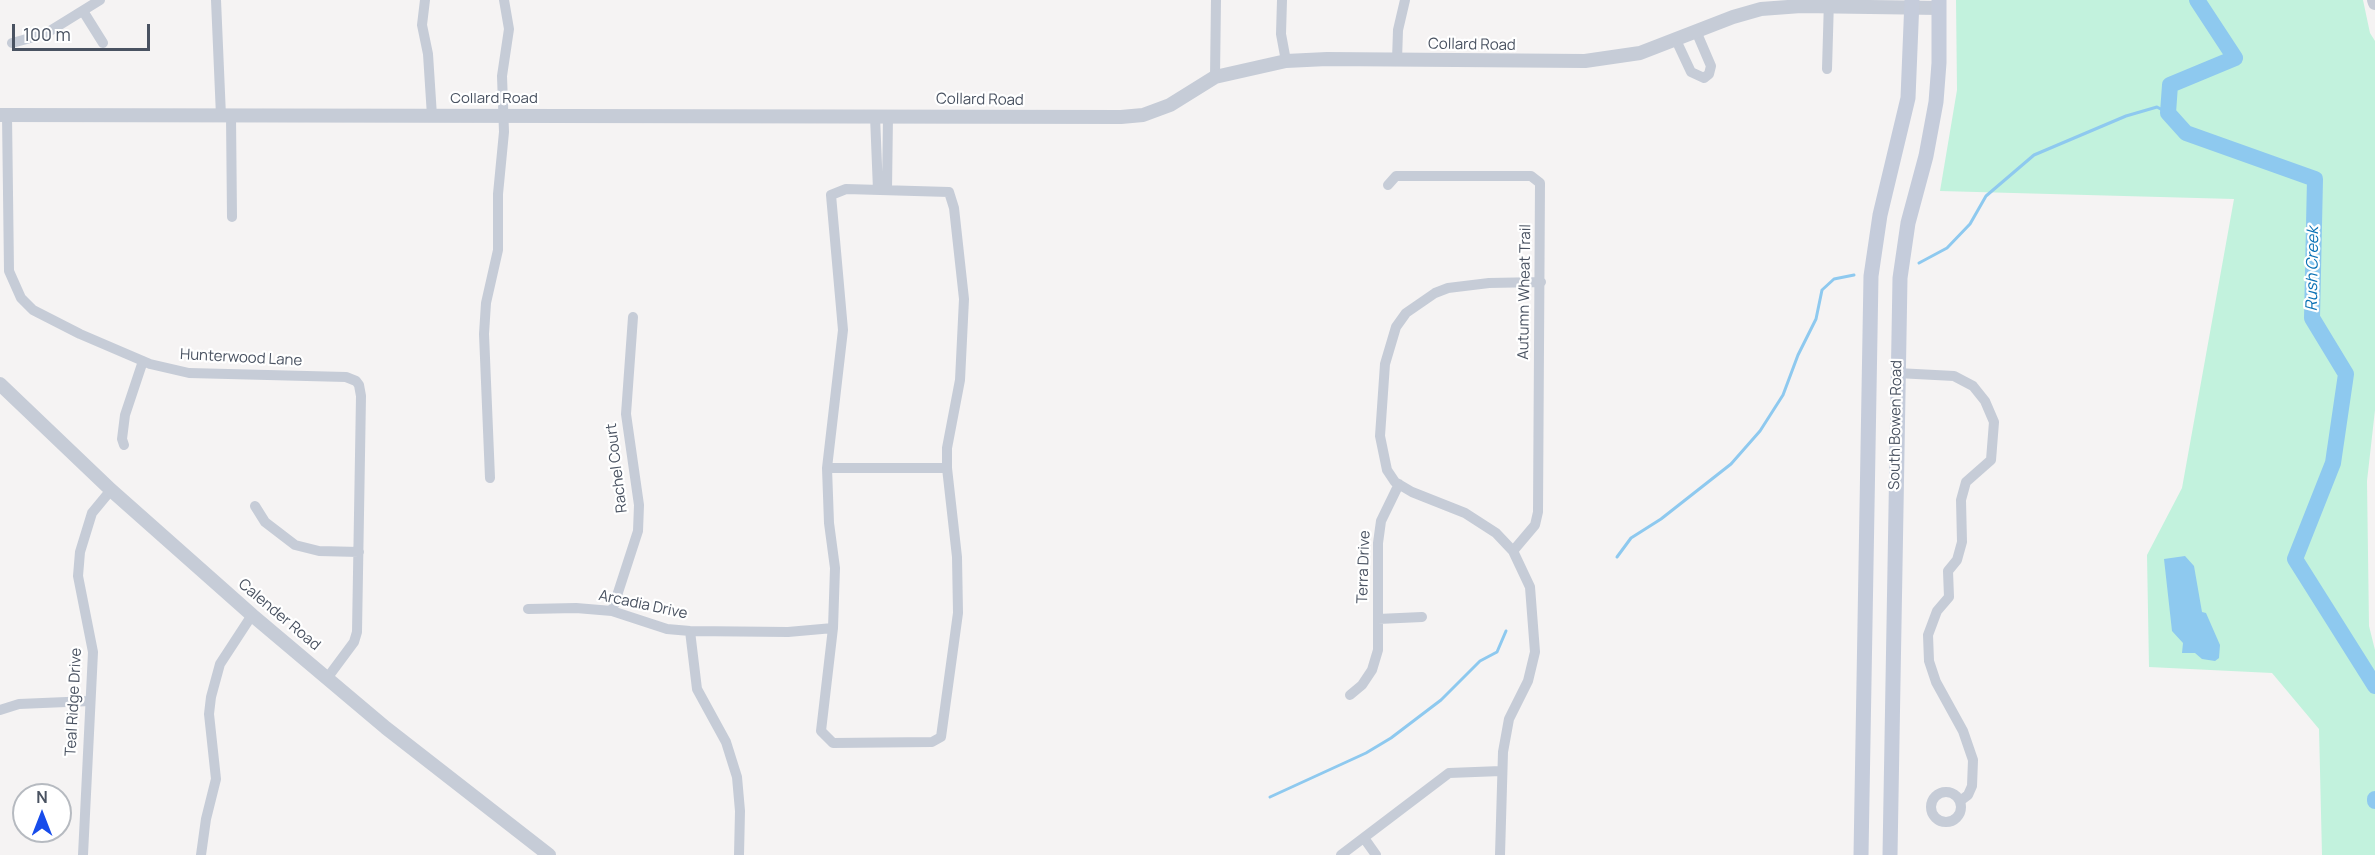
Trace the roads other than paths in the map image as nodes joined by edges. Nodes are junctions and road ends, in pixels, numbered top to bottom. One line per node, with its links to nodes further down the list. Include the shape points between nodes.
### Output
1 (100, 0): 11 (street)
2 (216, 0): 21 (street)
3 (425, 0): 22 (street, via 422,25)
4 (504, 0): 23 (street, via 509,29 502,76)
5 (1216, 0): 19 (street)
6 (1282, 0): 17 (street, via 1281,34)
7 (1405, 0): 16 (street)
8 (1829, 3): 9 (street, Collard Road); 12 (street, Collard Road, via 1761,9); 18 (street)
9 (1912, 4): 10 (street, Collard Road); 53 (main road, South Bowen Road, via 1908,98 1871,276)
10 (1939, 4): 31 (main road, South Bowen Road, via 1940,63 1932,129 1901,263)
11 (84, 10): 14 (street, via 45,34); 15 (street)
12 (1696, 31): 13 (street, Collard Road); 13 (street, via 1711,66 1704,78 1691,72)
13 (1676, 40): 16 (street, Collard Road, via 1640,53 1585,61)
14 (12, 43)
15 (103, 43)
16 (1397, 60): 17 (street, Collard Road)
17 (1286, 61): 19 (street, Collard Road)
18 (1827, 69)
19 (1215, 77): 24 (street, Collard Road, via 1177,102 1143,115)
20 (3, 115): 21 (street, Collard Road); 30 (street, Hunterwood Lane, via 8,260 11,280 21,298 33,310)
21 (226, 116): 22 (street, Collard Road); 27 (street)
22 (432, 116): 23 (street, Collard Road)
23 (503, 116): 24 (street, Collard Road); 36 (street, via 498,250 486,303 484,334)
24 (881, 116): 26 (street)
25 (1388, 185): 28 (street, Autumn Wheat Trail, via 1396,177 1531,177 1540,183 1541,190)
26 (882, 190): 34 (street, via 846,189 831,195 843,330); 35 (street, via 950,192 954,208 963,299 960,380)
27 (232, 217)
28 (1541, 282): 37 (street, via 1448,288 1417,303 1396,327 1385,364 1380,436 1387,470); 40 (street, Autumn Wheat Trail, via 1538,512 1535,525)
29 (633, 317): 43 (street, Rachel Court, via 626,414 639,505 638,531)
30 (143, 361): 33 (street, via 125,415); 41 (street, Hunterwood Lane, via 189,373 346,377 356,381 361,396)
31 (1897, 373): 54 (main road, South Bowen Road); 56 (street, via 1954,376 1972,386 1985,401 1994,422 1991,460 1966,482 1961,500 1962,542 1957,560 1948,571 1949,597 1937,611 1928,635 1929,661 1936,682 1963,731 1972,760 1972,786)
32 (0, 384): 38 (street, Calender Road)
33 (124, 445)
34 (827, 468): 35 (street); 47 (street, via 835,568)
35 (947, 468): 47 (street, via 957,557 958,613 941,737 932,742 833,743 827,737 821,730)
36 (490, 478)
37 (1399, 484): 40 (street, via 1477,519); 46 (street, Terra Drive, via 1381,521)
38 (111, 490): 44 (street, Calender Road); 51 (street, Teal Ridge Drive, via 93,513 80,552 80,595 93,652)
39 (255, 506): 41 (street, via 265,522 295,545 319,551)
40 (1513, 551): 55 (street, via 1533,603 1535,652 1528,681 1509,719)
41 (359, 552): 49 (street, Hunterwood Lane, via 357,632)
42 (528, 609): 43 (street, Arcadia Drive)
43 (612, 611): 48 (street, Arcadia Drive, via 667,629)
44 (252, 615): 49 (street, Calender Road); 59 (street, via 220,664 211,697 209,714 216,779)
45 (1422, 617): 46 (street, Terra Drive)
46 (1378, 619): 50 (street, Terra Drive, via 1372,670)
47 (833, 628): 48 (street, Arcadia Drive, via 788,632)
48 (690, 631): 61 (street, via 698,689 726,742 737,777)
49 (328, 677): 60 (street, Calender Road)
50 (1350, 695)
51 (90, 701): 52 (street, via 19,704); 58 (street, Teal Ridge Drive)
52 (0, 710)
53 (1862, 741): 54 (main road); 65 (main road, South Bowen Road)
54 (1890, 742): 66 (main road, South Bowen Road)
55 (1501, 771): 57 (street, via 1449,773); 64 (street)
56 (1960, 801)
57 (1364, 838): 62 (street); 63 (street)
58 (83, 855)
59 (201, 855)
60 (549, 855)
61 (739, 855)
62 (1341, 855)
63 (1376, 855)
64 (1500, 855)
65 (1862, 855)
66 (1890, 855)

